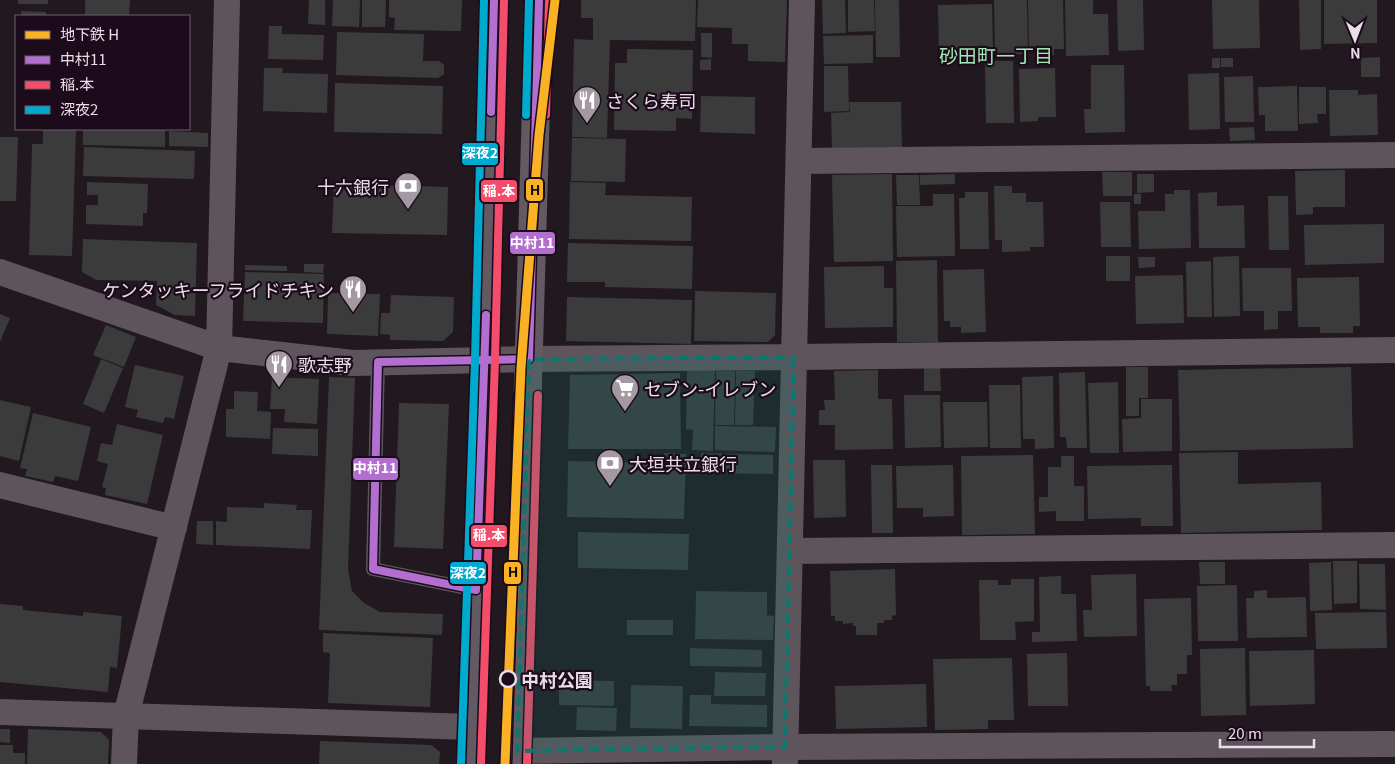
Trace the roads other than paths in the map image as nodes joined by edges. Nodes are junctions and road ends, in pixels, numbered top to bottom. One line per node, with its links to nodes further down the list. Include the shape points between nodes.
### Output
1 (227, 0): 8 (street)
2 (494, 0): 12 (street)
3 (539, 0): 11 (street)
4 (802, 0): 6 (street)
5 (1395, 155): 6 (street)
6 (799, 161): 10 (street)
7 (0, 272): 8 (street)
8 (219, 348): 13 (street, via 353,363); 15 (street)
9 (1395, 350): 10 (street)
10 (794, 358): 11 (street); 17 (street)
11 (529, 359): 12 (street); 24 (street)
12 (485, 360): 13 (street); 18 (street)
13 (378, 362): 18 (lane, via 373,569)
14 (0, 485): 15 (street)
15 (174, 528): 20 (street)
16 (1395, 545): 17 (street)
17 (790, 551): 23 (street)
18 (476, 590): 21 (street)
19 (0, 712): 20 (street)
20 (126, 716): 21 (street); 25 (street)
21 (471, 727): 26 (street)
22 (1395, 744): 23 (street)
23 (785, 756): 24 (street)
24 (517, 758)
25 (124, 764)
26 (471, 764)

